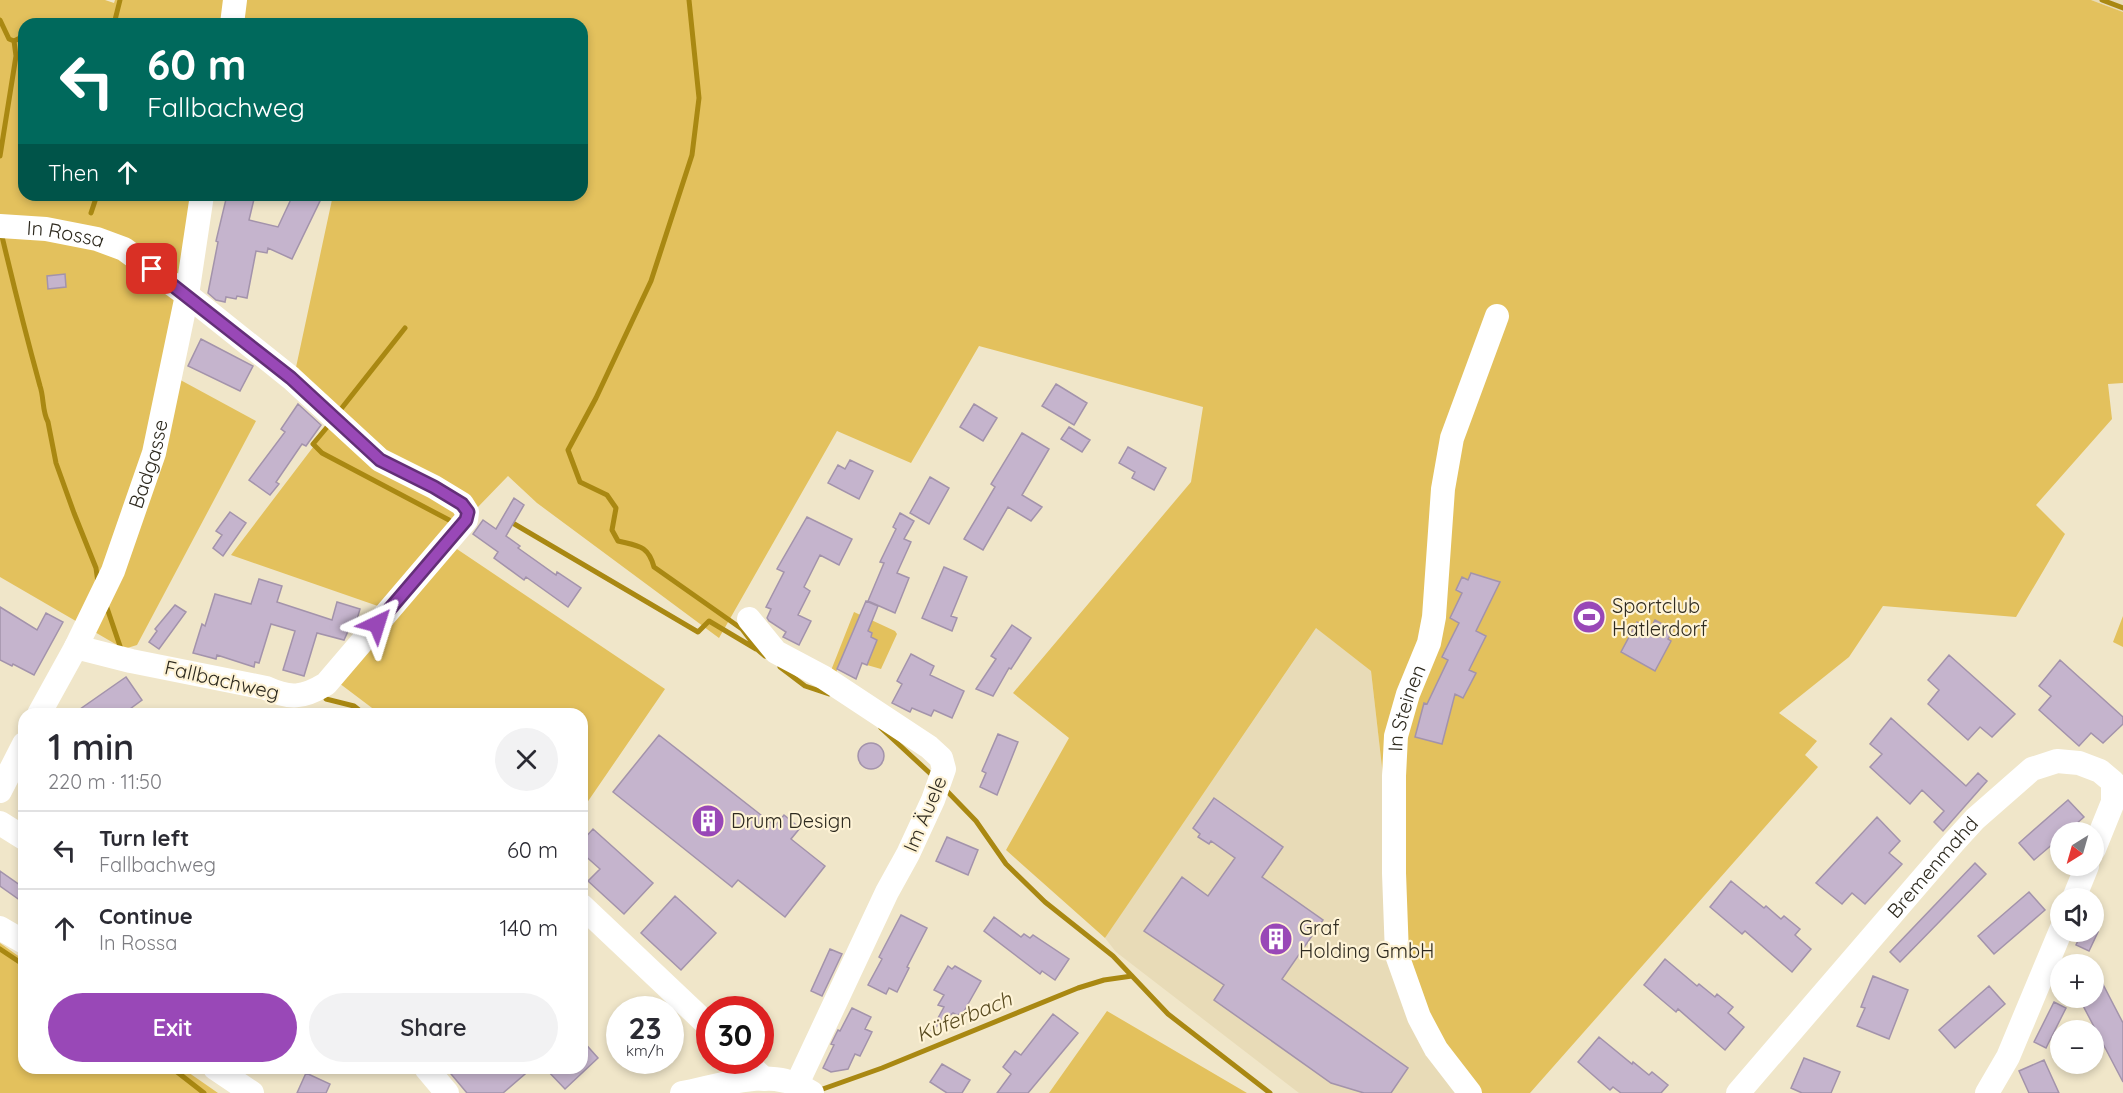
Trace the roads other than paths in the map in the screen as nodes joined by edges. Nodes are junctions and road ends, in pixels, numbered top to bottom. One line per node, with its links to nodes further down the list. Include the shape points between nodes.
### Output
1 (236, 0): 2 (street)
2 (233, 18)
3 (201, 201): 5 (street, Badgasse)
4 (0, 226): 5 (street, In Rossa, via 46,229 118,246)
5 (187, 295): 8 (street, Badgasse, via 154,453 113,571); 9 (street, Fallbachweg, via 291,378 380,460 434,487 468,512 466,520 326,684)
6 (1497, 316): 29 (street, In Steinen, via 1452,438 1443,489 1434,617 1429,644 1396,736 1394,776 1397,955 1419,1017 1436,1049)
7 (748, 619): 25 (street, Im Äuele, via 776,652 823,677 929,747 941,758 944,769)
8 (76, 647): 9 (street, Fallbachweg, via 266,688); 10 (street, Badgasse)
9 (286, 705)
10 (42, 708)
11 (18, 756): 12 (street)
12 (0, 790)
13 (0, 822): 15 (street)
14 (2104, 824): 30 (street, Bremenmahd, via 2113,802 2113,782 2100,771 2079,763 2057,761 2032,769 1961,834)
15 (18, 834)
16 (588, 912): 20 (street)
17 (0, 928): 18 (street)
18 (18, 938)
19 (2056, 942): 31 (street, via 2013,1046)
20 (696, 1014)
21 (224, 1074): 26 (street)
22 (431, 1074): 27 (street)
23 (759, 1074): 24 (street)
24 (764, 1079): 25 (street, via 779,1079); 28 (street)
25 (804, 1088)
26 (252, 1093)
27 (447, 1093)
28 (682, 1093)
29 (1470, 1093)
30 (1738, 1093)
31 (1987, 1093)

